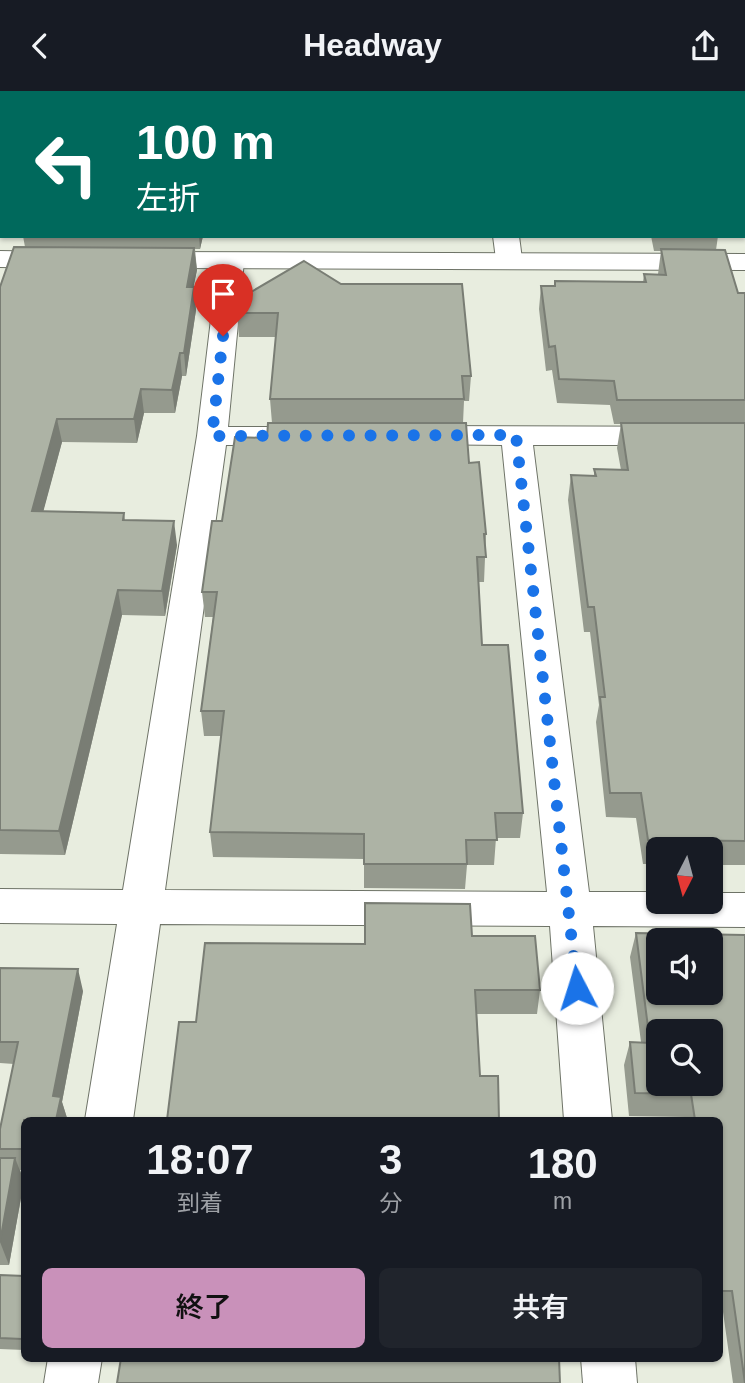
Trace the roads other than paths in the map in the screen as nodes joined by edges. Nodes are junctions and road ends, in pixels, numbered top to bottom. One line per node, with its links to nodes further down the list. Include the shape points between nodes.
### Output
1 (508, 248): 5 (street); 6 (street)
2 (0, 259): 3 (street)
3 (81, 260)
4 (122, 260): 5 (street)
5 (230, 261): 8 (street)
6 (745, 262)
7 (516, 435): 10 (street); 11 (street); 14 (street)
8 (212, 436): 9 (street); 13 (street)
9 (350, 436)
10 (392, 436)
11 (745, 436)
12 (0, 906): 13 (street)
13 (141, 907): 14 (street); 16 (street)
14 (570, 909): 15 (street); 17 (street)
15 (745, 910)
16 (110, 1117)
17 (588, 1117)
18 (74, 1362): 20 (street)
19 (608, 1362): 21 (street)
20 (71, 1383)
21 (610, 1383)

